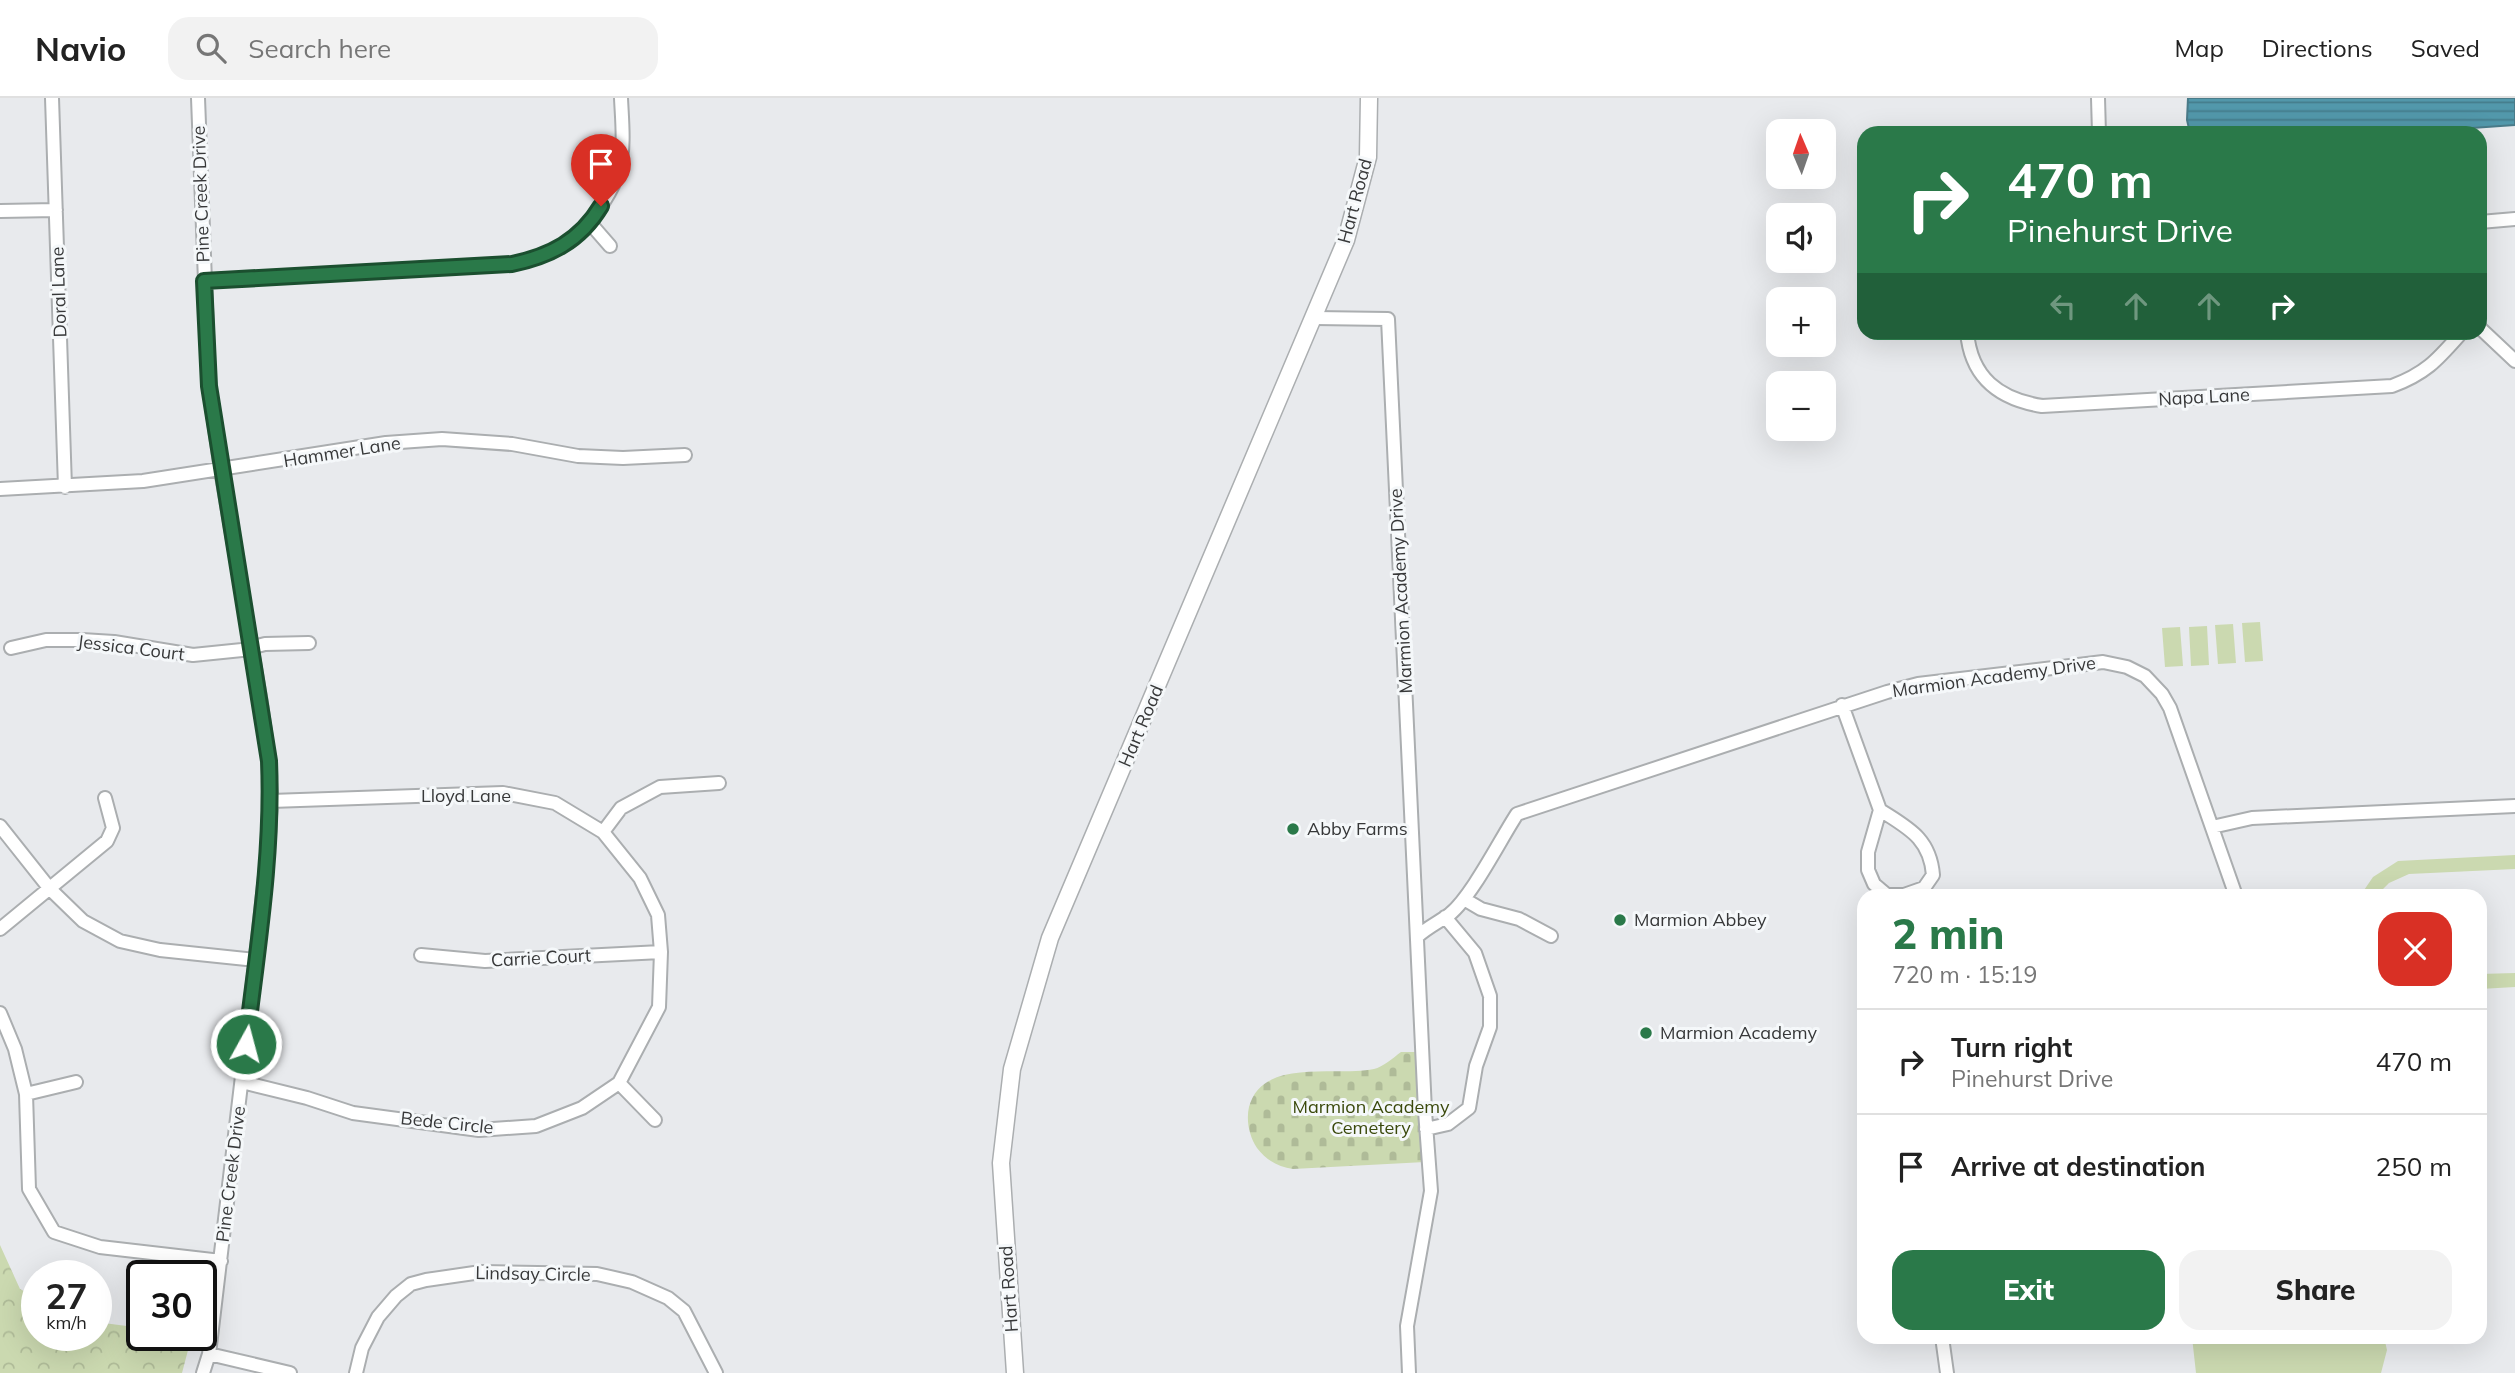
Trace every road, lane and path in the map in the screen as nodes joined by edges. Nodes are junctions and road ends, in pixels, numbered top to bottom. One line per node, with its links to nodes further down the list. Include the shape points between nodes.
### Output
1 (52, 98): 7 (street, Doral Lane)
2 (198, 98): 13 (street, Pine Creek Drive)
3 (621, 98): 11 (street, via 619,170)
4 (1368, 98): 14 (street, Hart Road, via 1368,157 1360,193)
5 (2098, 98): 6 (street)
6 (2099, 126)
7 (56, 210): 8 (street); 21 (street, Doral Lane)
8 (0, 211)
9 (2515, 219): 10 (street)
10 (2487, 221)
11 (590, 223): 12 (street); 13 (street, via 555,251 512,264)
12 (610, 246)
13 (204, 281): 20 (street, Pine Creek Drive, via 209,386)
14 (1315, 318): 42 (street, Marmion Academy Drive, via 1388,319); 61 (street, Hart Road, via 1050,938 1012,1069 1000,1163)
15 (2487, 335): 18 (street)
16 (1969, 340): 17 (street, Napa Lane, via 1972,358 1997,391 2017,402 2042,407 2392,386 2415,378)
17 (2455, 340)
18 (2515, 361)
19 (685, 456): 20 (street, Hammer Lane, via 578,456 512,444 442,439 386,443)
20 (221, 470): 21 (street, Hammer Lane); 25 (street, Pine Creek Drive)
21 (65, 487): 22 (street, Hammer Lane)
22 (0, 489)
23 (309, 643): 25 (street, Jessica Court)
24 (11, 648): 25 (street, Jessica Court, via 58,640 114,642 193,655)
25 (251, 648): 29 (street, Pine Creek Drive)
26 (1842, 705): 31 (street); 33 (street, Marmion Academy Drive, via 1931,682 2090,663 2137,670 2154,684 2170,708); 39 (street, Marmion Academy Drive, via 1517,814)
27 (719, 783): 34 (street, via 660,788 621,808)
28 (105, 798): 35 (street, via 113,828 107,841)
29 (271, 801): 34 (street, Lloyd Lane, via 503,793 555,803); 46 (street, Pine Creek Drive)
30 (2515, 806): 33 (street, via 2252,818)
31 (1880, 810): 36 (street, via 1868,852 1868,870); 37 (street, via 1923,842 1932,857 1933,875)
32 (0, 826): 35 (street)
33 (2212, 827): 38 (street, Marmion Academy Drive)
34 (603, 832): 44 (street, Bede Circle, via 640,878 658,915)
35 (50, 889): 41 (street); 46 (street, via 83,921 120,941)
36 (1880, 889)
37 (1922, 889)
38 (2234, 889)
39 (1464, 899): 40 (street, Marmion Academy Drive); 43 (street)
40 (1445, 917): 42 (street, Marmion Academy Drive); 53 (street, via 1475,953 1490,996 1490,1027 1476,1066 1469,1108 1448,1124)
41 (0, 929)
42 (1418, 936): 53 (street, Marmion Academy Drive)
43 (1551, 936)
44 (662, 952): 45 (street, Carrie Court, via 485,961); 50 (street, Bede Circle, via 659,1007)
45 (421, 955)
46 (256, 960): 49 (street, Pine Creek Drive)
47 (0, 1013): 51 (street)
48 (76, 1082): 51 (street)
49 (242, 1082): 50 (street, Bede Circle, via 353,1113 479,1130 536,1126 582,1108); 54 (street, Pine Creek Drive)
50 (619, 1083): 52 (street)
51 (26, 1094): 54 (street, via 29,1189 54,1232 100,1247)
52 (655, 1120)
53 (1426, 1129): 62 (street, Marmion Academy Drive, via 1431,1191 1408,1326)
54 (221, 1261): 56 (street, Pine Creek Drive)
55 (1943, 1344): 63 (street)
56 (208, 1354): 57 (street, Pine Creek Drive); 58 (street)
57 (203, 1373)
58 (290, 1373)
59 (356, 1373): 60 (street, Lindsay Circle, via 362,1348 396,1296 411,1284 481,1272 597,1273 632,1282 668,1298 684,1311)
60 (716, 1373)
61 (1015, 1373)
62 (1409, 1373)
63 (1947, 1373)

